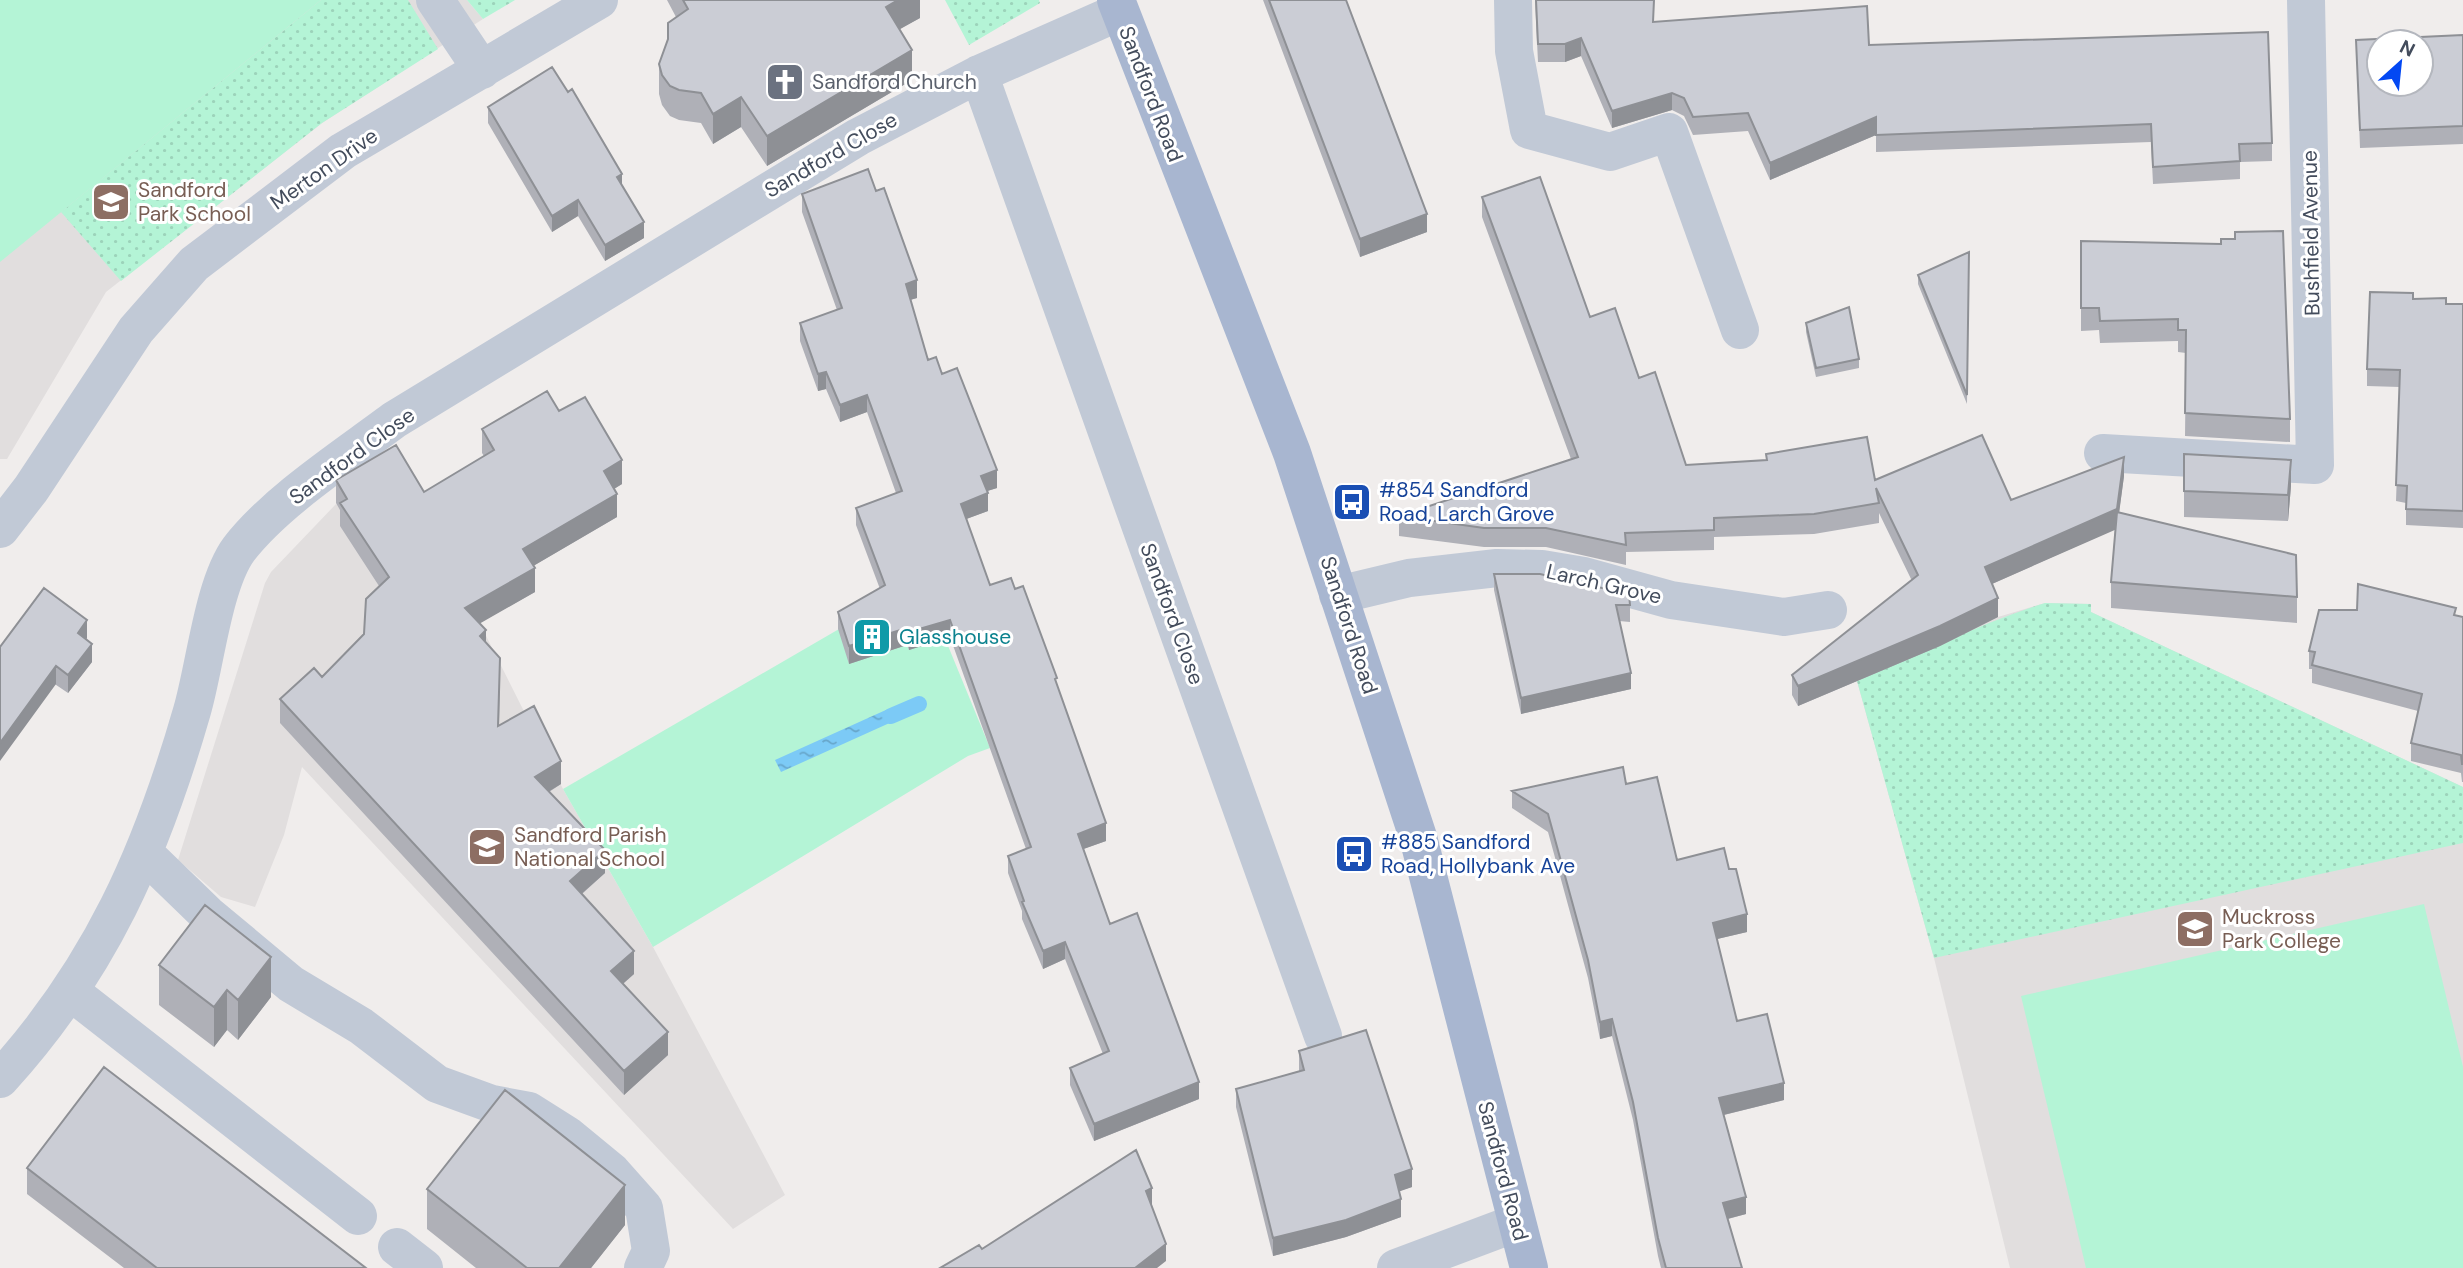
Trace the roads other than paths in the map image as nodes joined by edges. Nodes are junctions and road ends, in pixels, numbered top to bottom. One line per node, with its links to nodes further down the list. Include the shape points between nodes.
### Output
1 (435, 0): 6 (street)
2 (1513, 0): 8 (street, via 1514,51 1529,130 1610,152 1669,132)
3 (2306, 0): 9 (street, Bushfield Avenue, via 2315,465)
4 (582, 4): 6 (street, Merton Drive)
5 (1118, 6): 7 (street, Sandford Close); 11 (main road, Sandford Road, via 1292,453)
6 (482, 69): 10 (street, Merton Drive, via 343,151 194,264 136,330)
7 (978, 74): 13 (street, Sandford Close, via 858,136 394,420 265,523 238,550 223,585 170,787); 15 (street, Sandford Close)
8 (1740, 330)
9 (2103, 453)
10 (0, 530)
11 (1338, 595): 12 (street, Larch Grove, via 1409,578 1497,568 1542,569 1671,600 1784,617); 18 (main road, Sandford Road, via 1418,837)
12 (1828, 610)
13 (145, 854): 14 (street, Sandford Close); 19 (street, via 291,984 360,1026 437,1084 492,1104 529,1111 612,1172 644,1208 651,1251)
14 (71, 992): 16 (street, Sandford Close); 17 (street)
15 (1323, 1036)
16 (0, 1079)
17 (358, 1216)
18 (1516, 1223): 20 (street); 21 (main road, Sandford Road)
19 (643, 1268)
20 (1396, 1268)
21 (1529, 1268)

